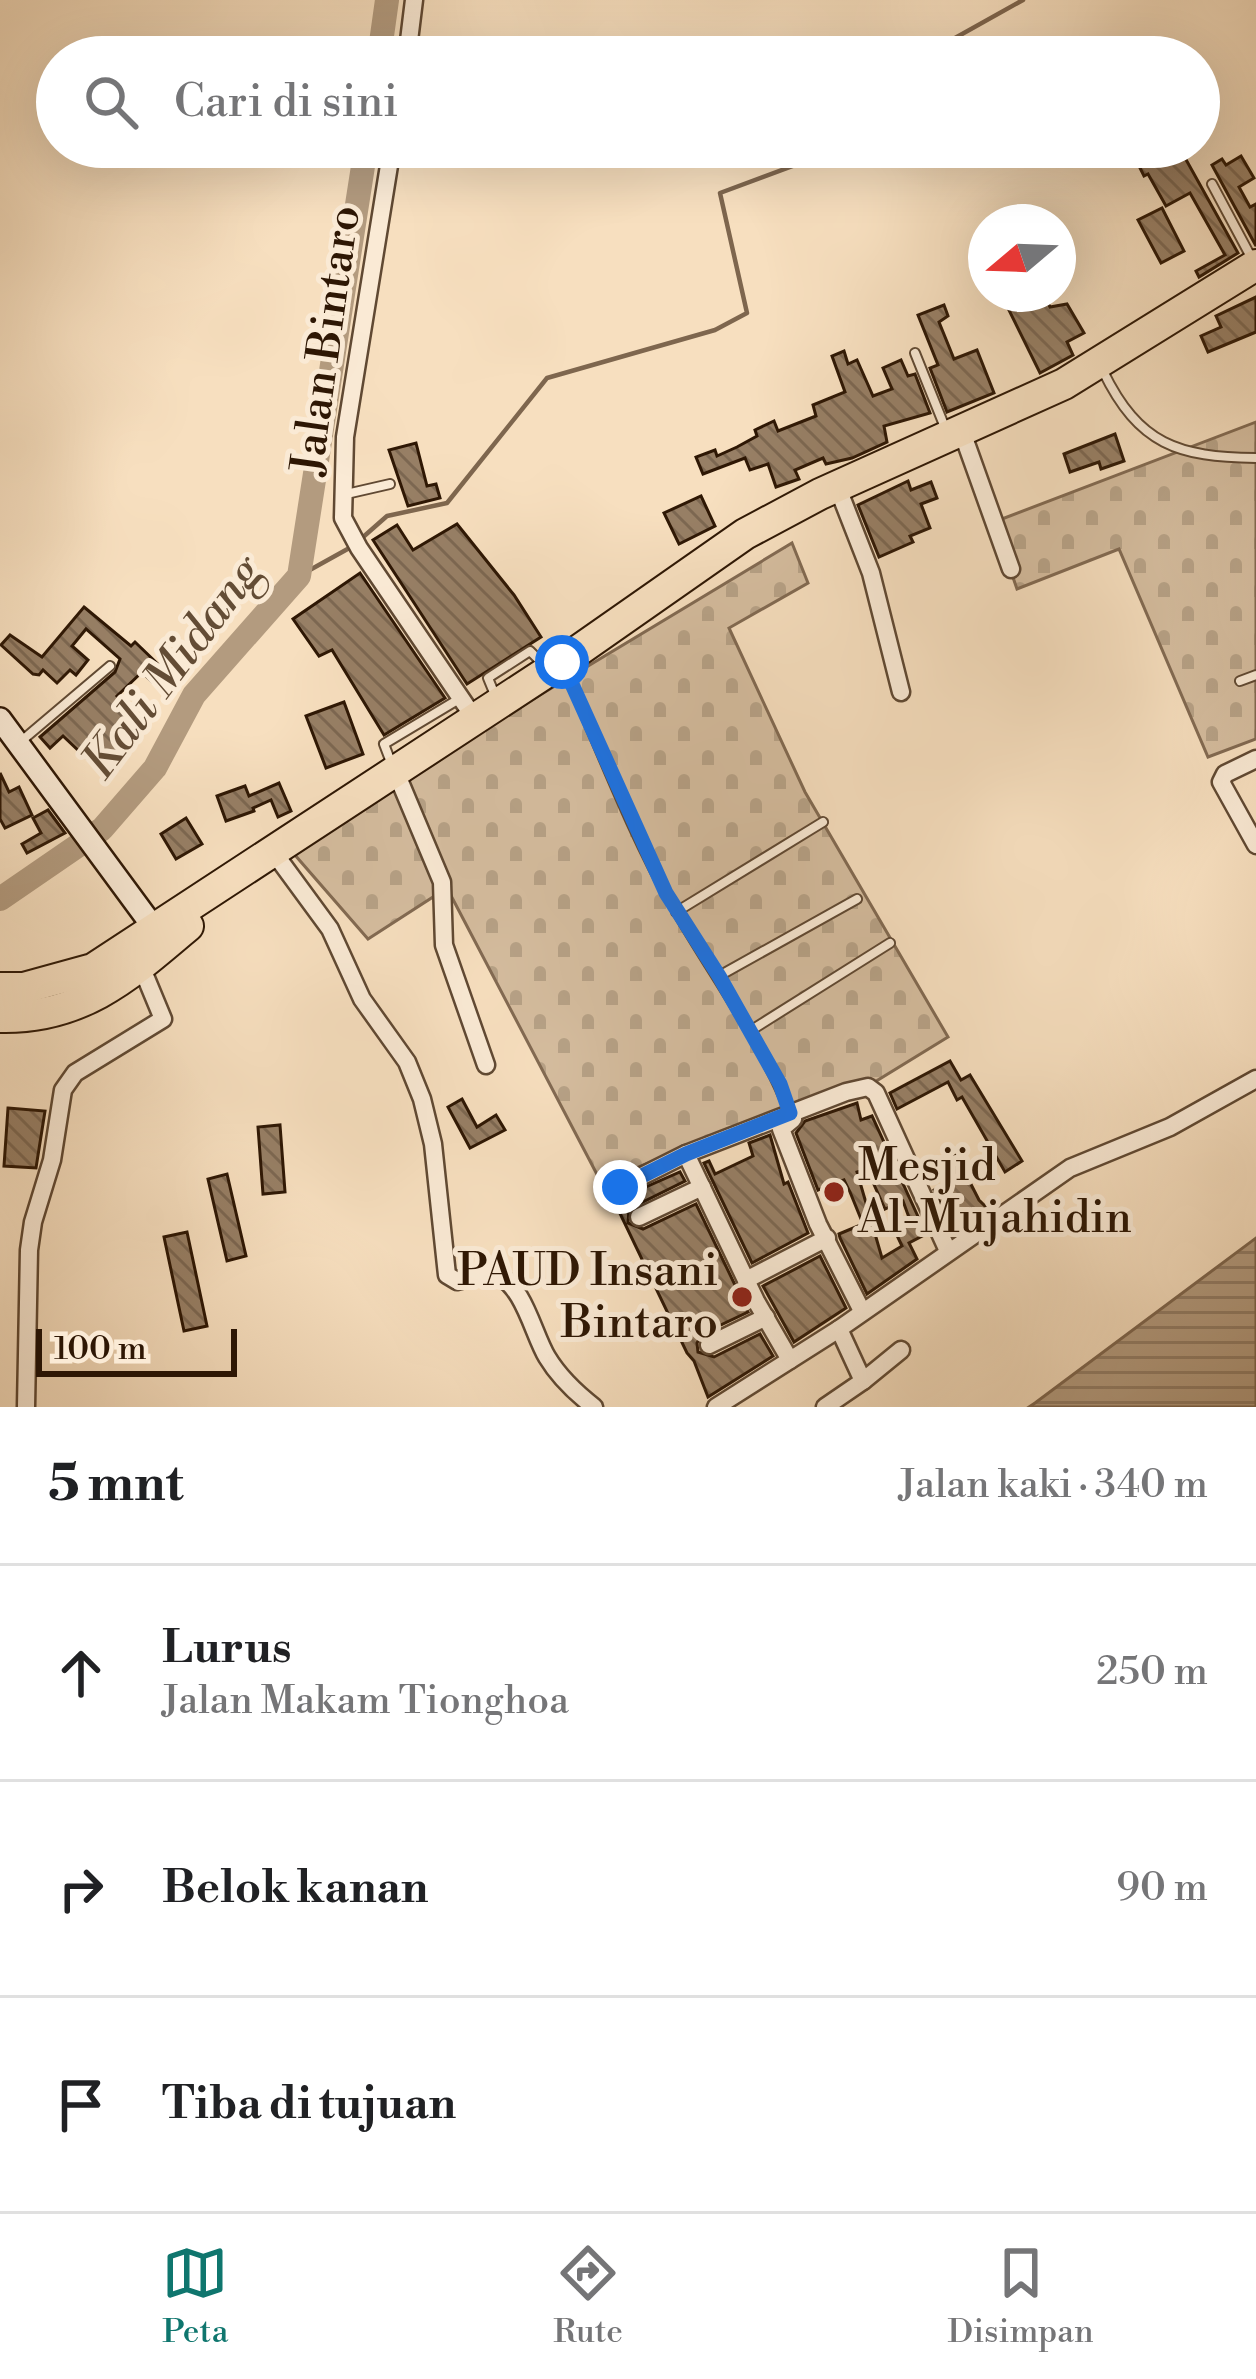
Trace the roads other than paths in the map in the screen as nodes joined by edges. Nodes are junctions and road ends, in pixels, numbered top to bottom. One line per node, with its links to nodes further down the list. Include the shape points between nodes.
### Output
1 (414, 0): 2 (street)
2 (410, 36)
3 (389, 168): 12 (street, Jalan Bintaro)
4 (1212, 184): 5 (lane)
5 (1256, 265): 7 (highway)
6 (915, 353): 8 (lane)
7 (1100, 364): 8 (highway); 9 (lane, via 1122,407 1155,440 1191,454)
8 (956, 435): 11 (highway); 13 (street)
9 (1256, 458)
10 (390, 484): 12 (lane)
11 (838, 486): 15 (highway, via 746,533); 18 (street, via 871,573)
12 (340, 496): 19 (street, Jalan Bintaro, via 354,542)
13 (1011, 569)
14 (110, 666): 21 (lane)
15 (555, 666): 19 (highway); 29 (lane)
16 (1256, 676): 17 (lane)
17 (1240, 681)
18 (901, 692)
19 (478, 706): 23 (highway)
20 (0, 719): 21 (street)
21 (18, 744): 30 (street)
22 (1256, 758): 25 (street, via 1221,782)
23 (394, 770): 26 (highway); 36 (street, via 442,882 444,945)
24 (823, 822): 29 (lane)
25 (1256, 844)
26 (272, 850): 27 (highway); 54 (street, via 331,929 362,999 414,1080 433,1144 447,1275 500,1276 547,1357)
27 (242, 870): 30 (highway); 32 (highway)
28 (857, 899): 33 (lane)
29 (676, 912): 33 (lane)
30 (154, 928): 34 (highway, via 82,974)
31 (890, 943): 35 (lane)
32 (140, 966): 34 (highway, via 82,1004); 53 (street, via 163,1019 74,1073 62,1090 29,1250)
33 (719, 976): 35 (lane)
34 (12, 1003)
35 (750, 1031): 38 (lane)
36 (486, 1066)
37 (1256, 1079): 44 (street, via 1170,1127 1070,1168)
38 (790, 1113): 39 (street); 43 (street, via 781,1129); 44 (street, via 862,1087 876,1093)
39 (686, 1154): 40 (street); 41 (street)
40 (620, 1187)
41 (702, 1187): 42 (street); 45 (street)
42 (639, 1217)
43 (826, 1238): 45 (street); 46 (street)
44 (948, 1251): 46 (street)
45 (746, 1280): 47 (street)
46 (862, 1311): 48 (street)
47 (766, 1317): 49 (street); 51 (street)
48 (839, 1329): 51 (street); 52 (street)
49 (709, 1346)
50 (901, 1349): 52 (street)
51 (790, 1360): 55 (street)
52 (863, 1381): 56 (street)
53 (26, 1407)
54 (594, 1407)
55 (716, 1407)
56 (825, 1407)

